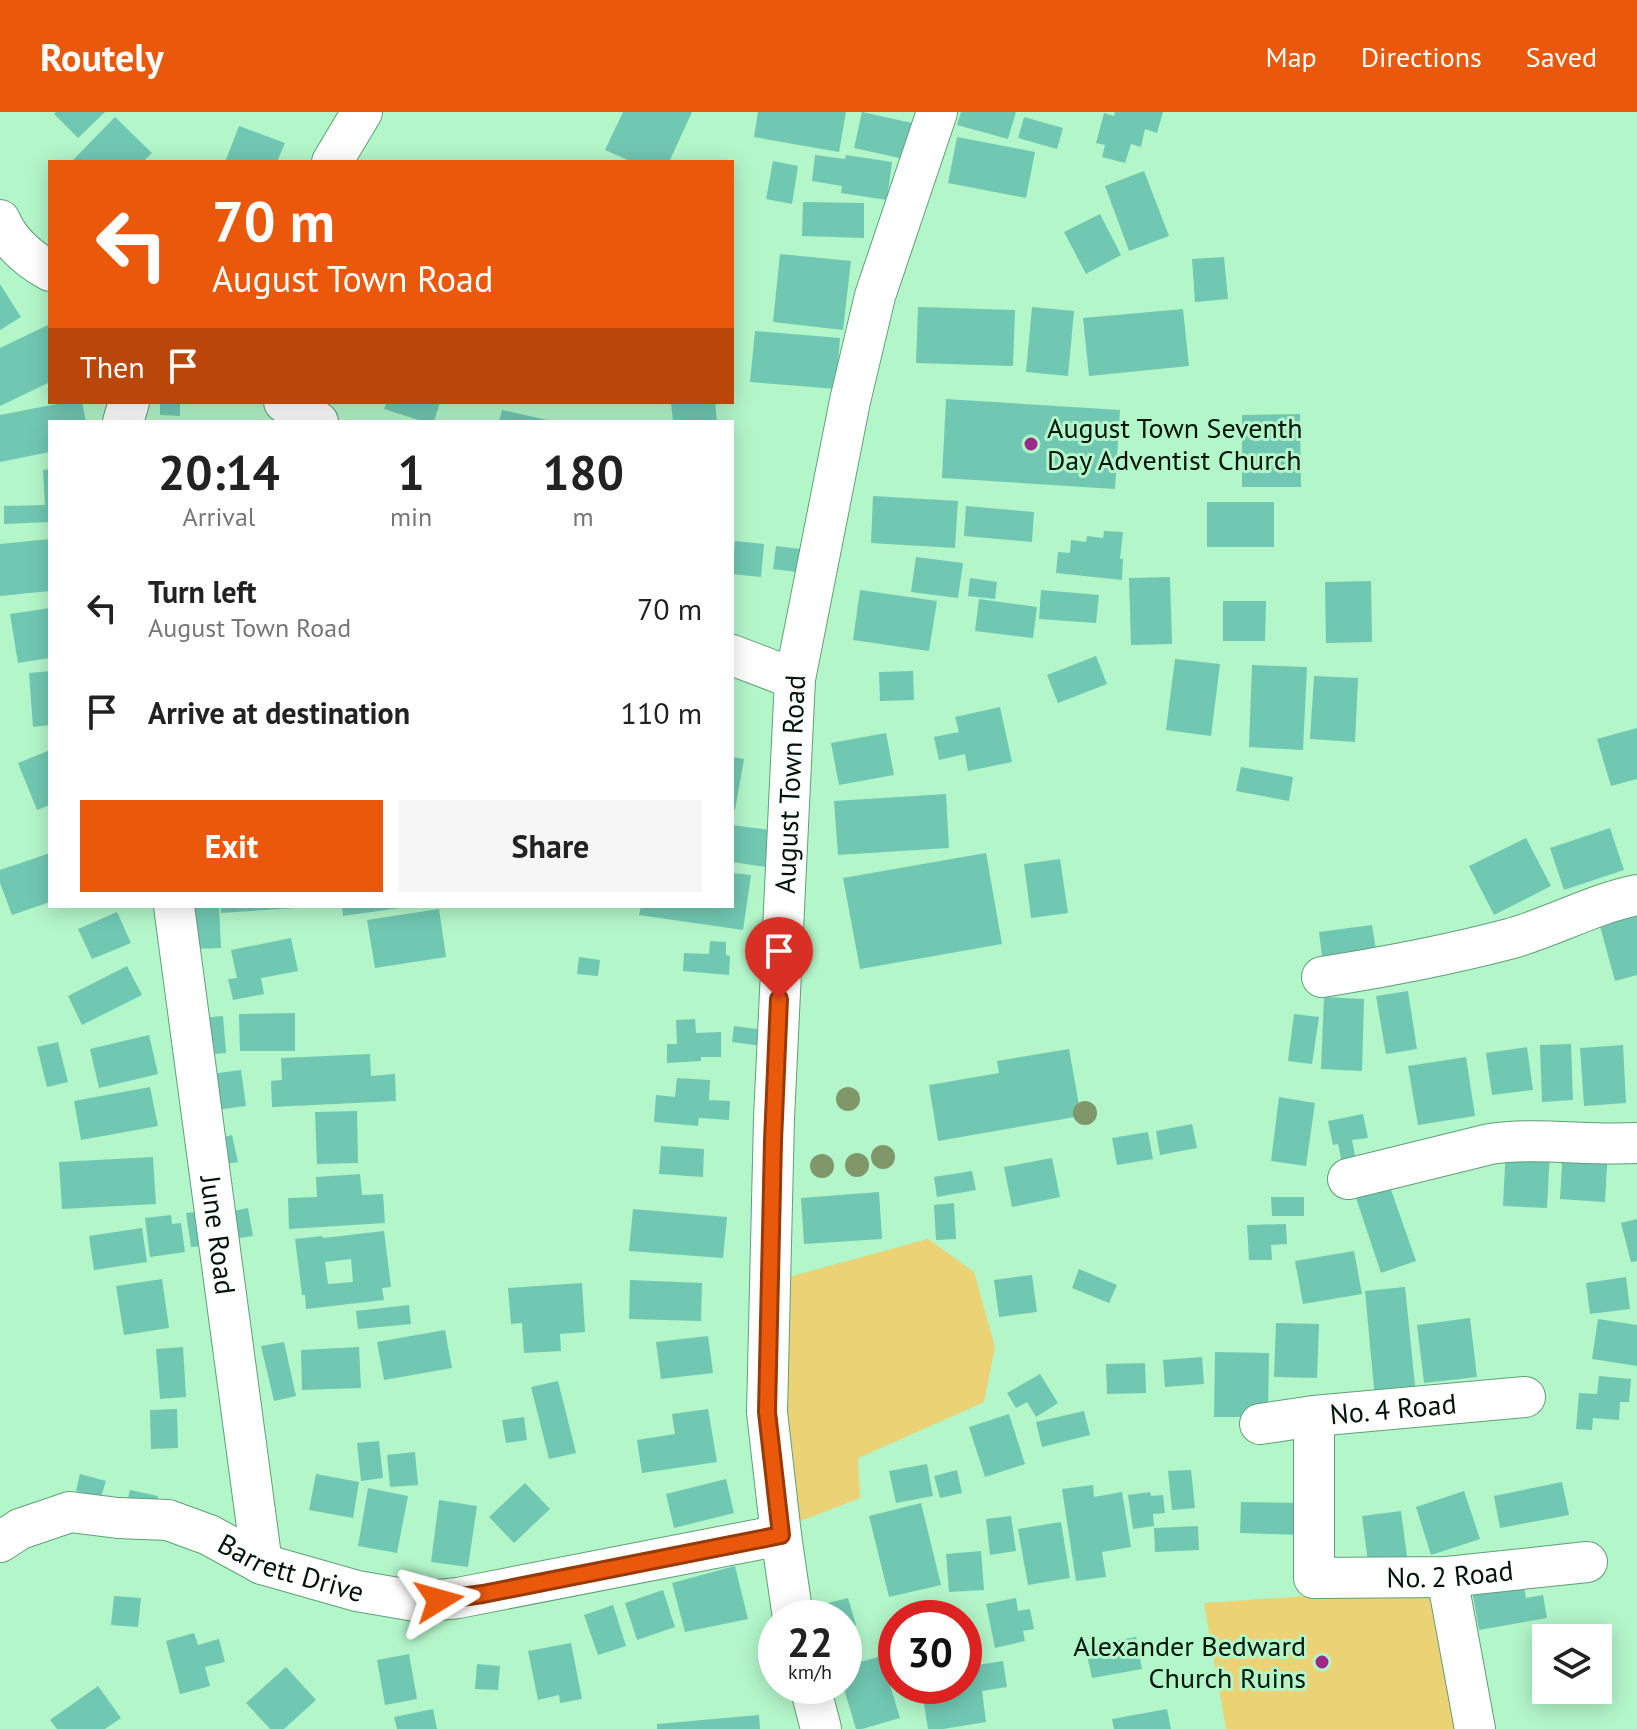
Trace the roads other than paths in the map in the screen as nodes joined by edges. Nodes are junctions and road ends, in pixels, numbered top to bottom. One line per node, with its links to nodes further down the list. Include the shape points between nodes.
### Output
1 (362, 112): 3 (street)
2 (937, 112): 9 (street, August Town Road, via 875,296)
3 (333, 160)
4 (0, 220): 5 (street, via 6,234)
5 (48, 270)
6 (287, 404): 7 (street)
7 (315, 420)
8 (734, 656): 9 (street)
9 (795, 679): 18 (street, August Town Road, via 767,1412)
10 (1637, 895): 12 (street, via 1512,938)
11 (174, 908): 21 (street, June Road)
12 (1322, 977)
13 (1637, 1143): 14 (street, via 1513,1140)
14 (1348, 1179)
15 (1525, 1397): 16 (street, No. 4 Road)
16 (1314, 1416): 17 (street, No. 4 Road); 22 (street, No. 2 Road, via 1314,1578)
17 (1260, 1424)
18 (781, 1535): 21 (street, Barrett Drive, via 421,1602 357,1591); 23 (street, August Town Road)
19 (0, 1542): 21 (street, Barrett Drive, via 20,1529 70,1512 168,1520)
20 (1587, 1562): 22 (street, No. 2 Road)
21 (262, 1564)
22 (1447, 1577): 26 (street)
23 (790, 1600)
24 (815, 1704): 25 (street)
25 (821, 1729)
26 (1475, 1729)

